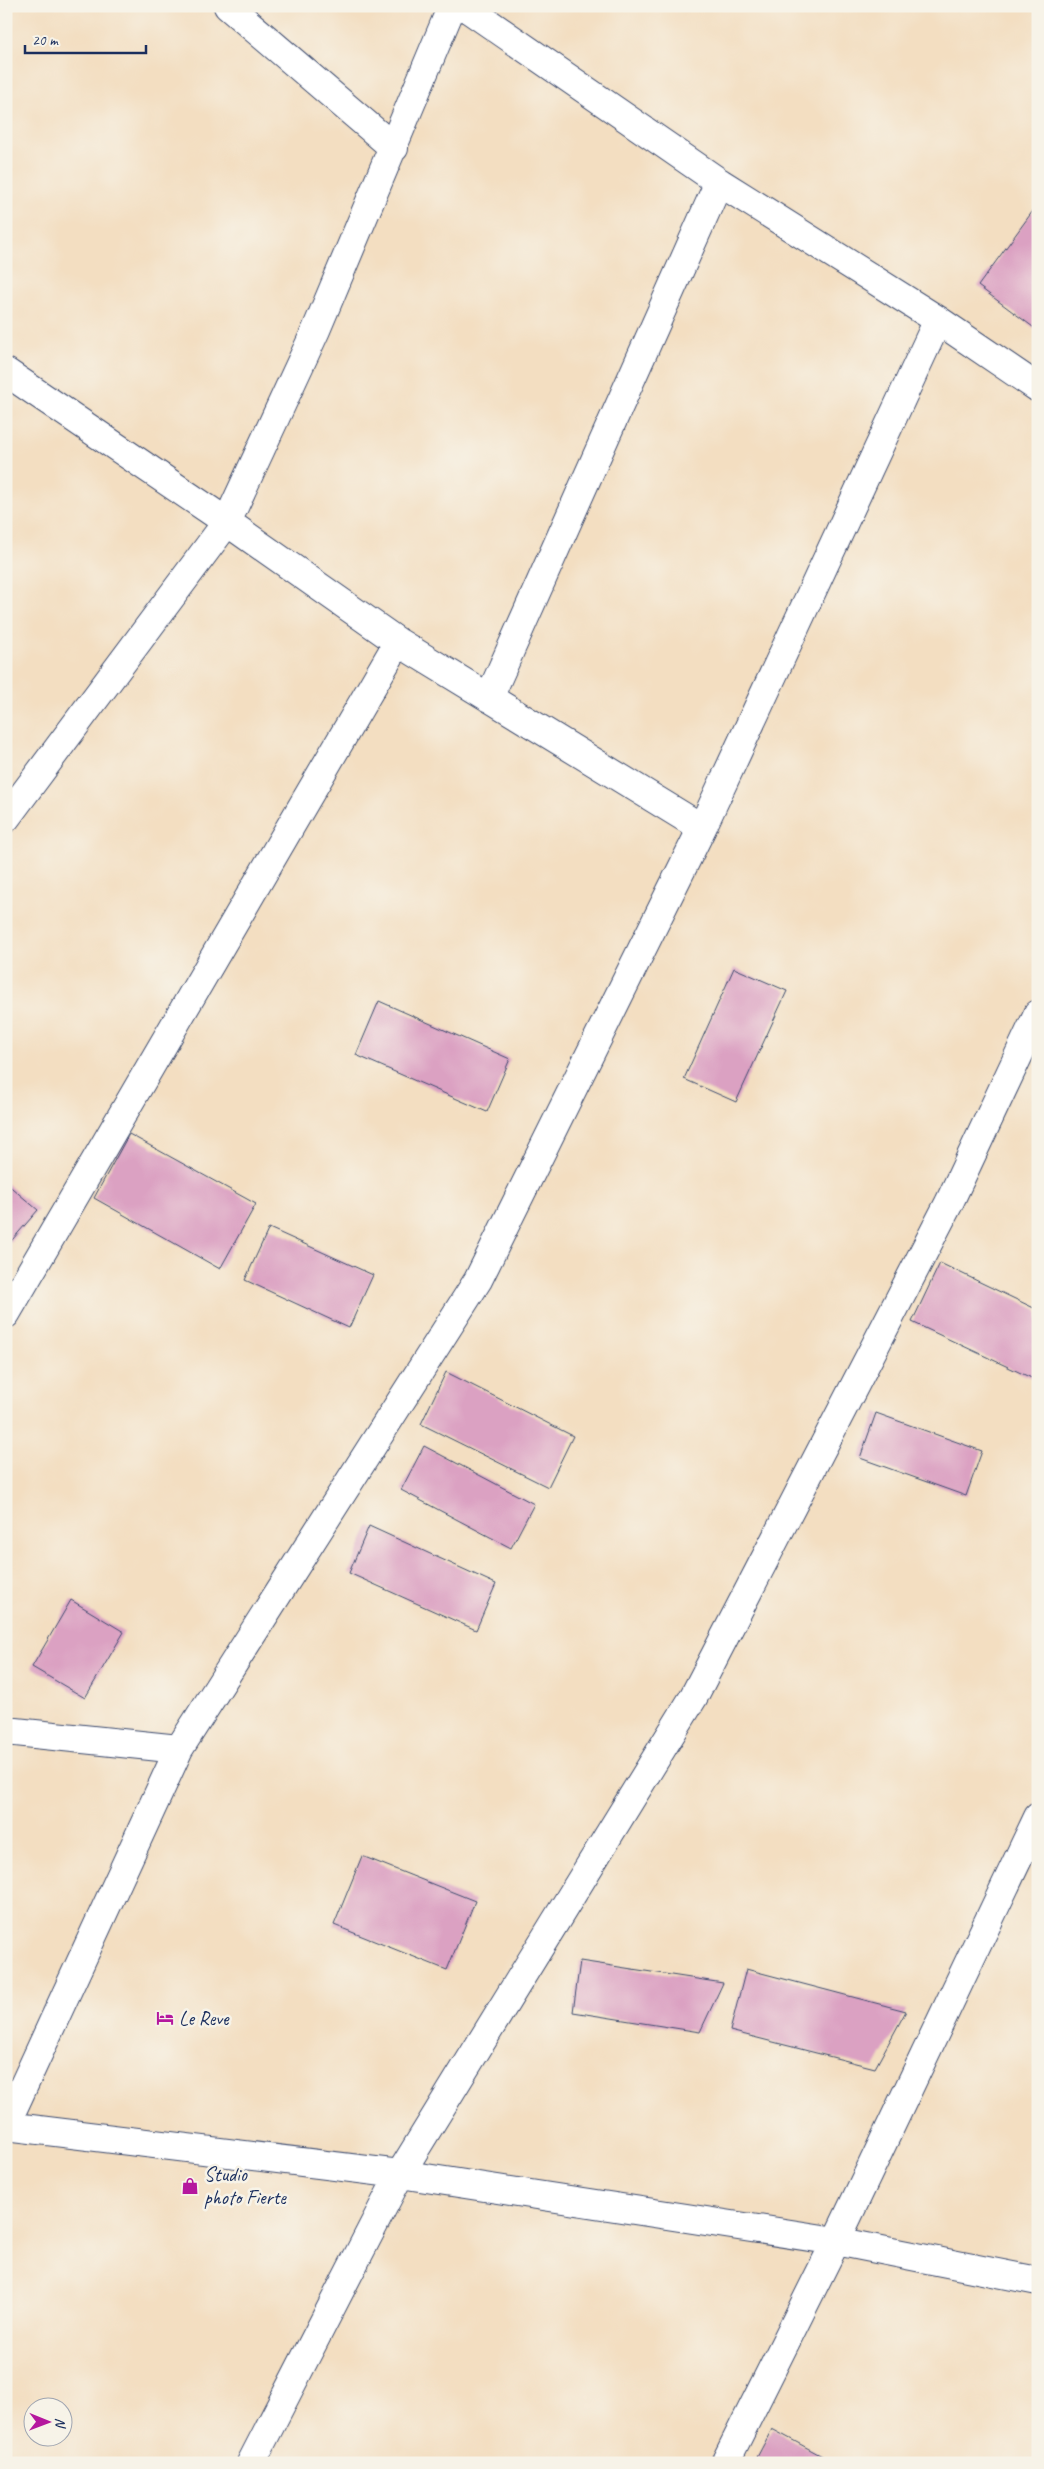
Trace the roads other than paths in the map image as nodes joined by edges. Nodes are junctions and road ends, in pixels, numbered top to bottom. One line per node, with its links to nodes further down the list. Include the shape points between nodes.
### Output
1 (228, 6): 4 (street)
2 (452, 6): 4 (street)
3 (464, 6): 5 (street)
4 (394, 148): 9 (street, via 316,330)
5 (718, 182): 6 (street); 11 (street)
6 (938, 320): 8 (street); 13 (street)
7 (6, 372): 9 (street)
8 (1038, 388)
9 (227, 522): 10 (street); 12 (street)
10 (398, 642): 11 (street); 15 (street)
11 (489, 698): 13 (street)
12 (9, 808)
13 (702, 828): 17 (street, via 478,1280)
14 (1038, 1014): 20 (street, via 949,1203 693,1698)
15 (6, 1314)
16 (6, 1730): 17 (street)
17 (179, 1749): 19 (street)
18 (1038, 1817): 21 (street)
19 (6, 2125): 20 (street)
20 (400, 2174): 21 (street); 23 (street)
21 (836, 2241): 22 (street); 24 (street)
22 (1038, 2281)
23 (251, 2463)
24 (725, 2463)

